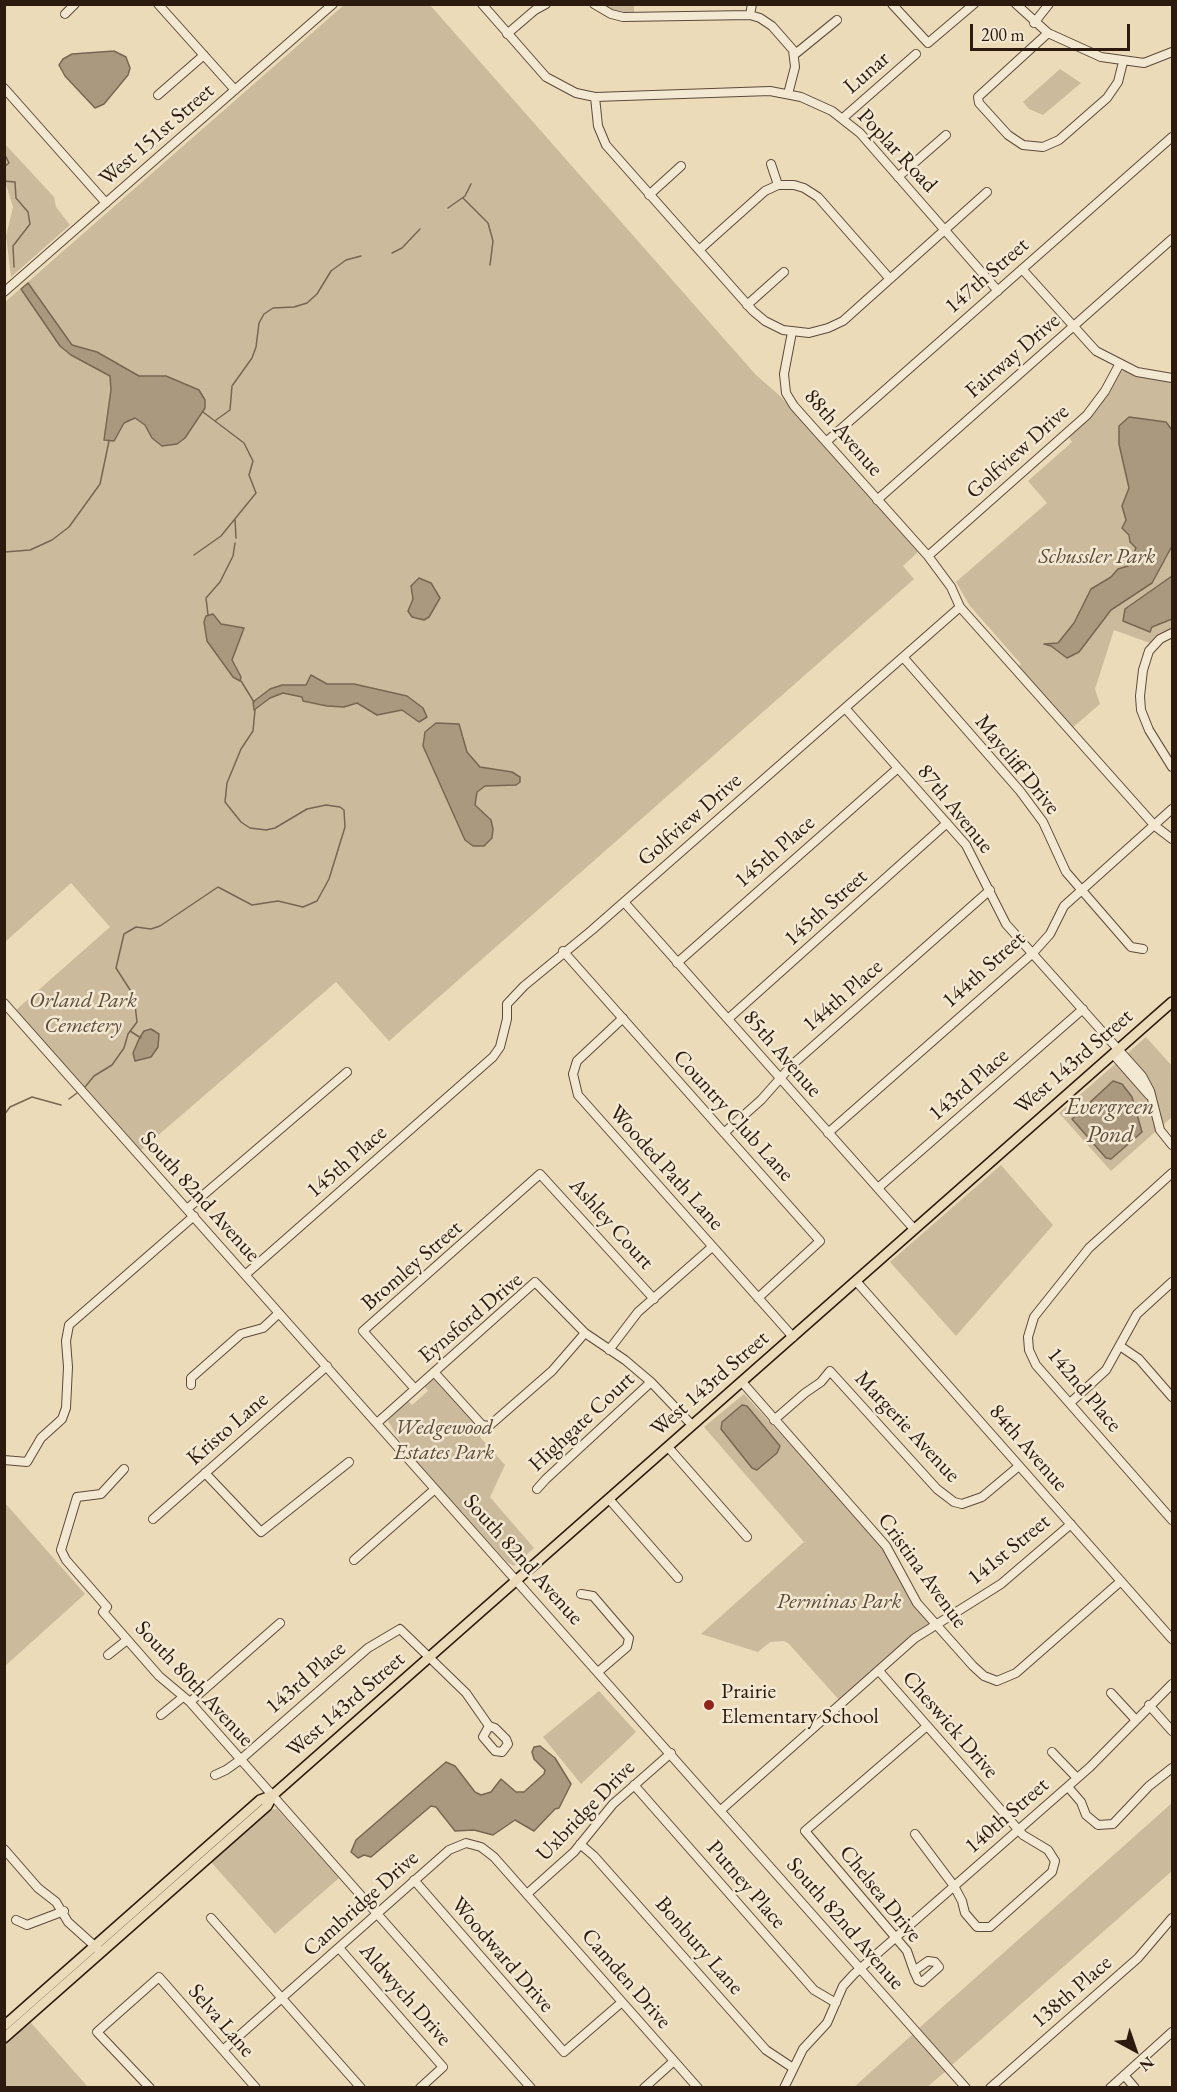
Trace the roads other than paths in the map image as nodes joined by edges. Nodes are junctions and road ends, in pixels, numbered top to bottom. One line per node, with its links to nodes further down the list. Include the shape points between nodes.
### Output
1 (75, 4): 12 (street)
2 (158, 4): 20 (street)
3 (333, 4): 24 (street, West 151st Street)
4 (482, 4): 17 (street)
5 (546, 4): 17 (street)
6 (594, 4): 13 (street, via 611,14 632,18)
7 (752, 4): 13 (street)
8 (892, 4): 9 (street, via 926,42 932,42)
9 (974, 4)
10 (1016, 4): 15 (street)
11 (1049, 4): 15 (street)
12 (64, 14)
13 (750, 15): 21 (street, via 772,26)
14 (837, 20): 21 (street)
15 (1034, 23): 16 (street)
16 (1048, 33): 22 (street, via 1087,52); 22 (street, via 978,98 1015,141 1030,147 1043,147 1059,140 1107,98 1118,82)
17 (507, 34): 27 (street, via 546,77 576,93)
18 (1173, 52): 22 (street, via 1144,63)
19 (916, 54): 28 (street, Lunar)
20 (204, 55): 24 (street); 26 (street)
21 (794, 55): 25 (street)
22 (1122, 62)
23 (4, 88): 37 (street)
24 (234, 90): 37 (street, West 151st Street)
25 (788, 94): 27 (street, Poplar Road, via 743,90); 28 (street, Poplar Road, via 819,104)
26 (158, 95)
27 (595, 97): 36 (street, via 596,117 604,141)
28 (843, 118): 33 (street, Poplar Road)
29 (945, 135): 33 (street)
30 (1173, 137): 41 (street, 147th Street)
31 (771, 164): 34 (street)
32 (681, 166): 36 (street)
33 (898, 177): 38 (street, Poplar Road)
34 (778, 185): 40 (street, via 759,196); 43 (street, via 804,188 818,197)
35 (987, 192): 38 (street)
36 (649, 195): 40 (street)
37 (106, 203): 45 (street, West 151st Street)
38 (945, 231): 43 (street); 44 (street, Poplar Road)
39 (1173, 239): 47 (street, Fairway Drive)
40 (699, 250): 46 (street)
41 (1022, 269): 44 (street, 147th Street); 47 (street)
42 (784, 272): 46 (street)
43 (890, 279): 48 (street, via 837,324 819,331)
44 (998, 291): 51 (street, 147th Street)
45 (4, 292)
46 (747, 304): 48 (street, via 765,321)
47 (1073, 328): 49 (street, via 1096,351); 52 (street, Fairway Drive)
48 (792, 332): 51 (street, 88th Avenue, via 784,374 786,393)
49 (1119, 365): 50 (street, via 1156,377); 53 (street, Golfview Drive, via 1087,415)
50 (1173, 378)
51 (826, 442): 52 (street, 88th Avenue)
52 (877, 500): 53 (street, 88th Avenue)
53 (928, 556): 54 (street, 88th Avenue)
54 (960, 606): 56 (street, Golfview Drive); 62 (street, 88th Avenue)
55 (1173, 633): 58 (street, via 1149,651 1140,696 1146,724)
56 (903, 657): 57 (street, Golfview Drive); 65 (street, Maycliff Drive, via 1020,791)
57 (845, 708): 59 (street, 87th Avenue); 66 (street, Golfview Drive)
58 (1173, 767)
59 (898, 768): 61 (street, 87th Avenue); 70 (street, 145th Place)
60 (1173, 809): 62 (street, 144th Street)
61 (947, 823): 64 (street, 87th Avenue, via 966,845); 75 (street, 145th Street)
62 (1155, 826): 63 (street, 88th Avenue); 65 (street, 144th Street)
63 (1173, 839)
64 (990, 890): 69 (street, 87th Avenue, via 1006,924); 79 (street, 144th Place)
65 (1080, 890): 67 (street, Maycliff Drive, via 1131,947); 69 (street, 144th Street, via 1064,906 1050,934)
66 (624, 902): 68 (street, Golfview Drive); 70 (street, 85th Avenue)
67 (1143, 950)
68 (563, 951): 74 (street, Country Club Lane); 78 (street, Golfview Drive, via 507,1004 500,1047)
69 (1033, 953): 73 (street, 87th Avenue); 81 (street, 144th Street)
70 (676, 963): 75 (street, 85th Avenue)
71 (1173, 1002): 76 (main road, West 143rd Street)
72 (4, 1003): 86 (street, South 82nd Avenue)
73 (1083, 1009): 76 (street, 87th Avenue); 85 (street, 143rd Place)
74 (623, 1018): 80 (street, Country Club Lane); 89 (street, Wooded Path Lane, via 578,1061 573,1074 576,1091)
75 (728, 1019): 79 (street, 85th Avenue)
76 (1116, 1051): 82 (street, 87th Avenue, via 1147,1083 1160,1130); 88 (main road, West 143rd Street)
77 (347, 1072): 86 (street)
78 (472, 1076): 90 (street, 145th Place)
79 (780, 1079): 80 (street, 144th Place); 81 (street, 85th Avenue)
80 (724, 1133): 93 (street, Country Club Lane, via 820,1241)
81 (828, 1133): 85 (street, 85th Avenue)
82 (1173, 1145)
83 (1173, 1173): 107 (street, 142nd Place, via 1089,1248 1034,1317 1028,1337 1031,1357)
84 (540, 1174): 94 (street, Ashley Court); 105 (street, Bromley Street, via 363,1331)
85 (878, 1188): 88 (street, 85th Avenue)
86 (188, 1209): 87 (street, South 82nd Avenue)
87 (194, 1216): 90 (street, South 82nd Avenue); 112 (street, via 69,1326 66,1408 62,1419 41,1438 27,1462)
88 (914, 1229): 91 (main road, West 143rd Street)
89 (712, 1247): 93 (street, Wooded Path Lane); 94 (street)
90 (245, 1275): 95 (street, South 82nd Avenue)
91 (856, 1281): 97 (main road, West 143rd Street); 114 (street, 84th Avenue)
92 (1173, 1282): 98 (street, via 1137,1314)
93 (758, 1298): 97 (street, Wooded Path Lane)
94 (654, 1299): 99 (street, via 628,1323)
95 (279, 1313): 100 (street, South 82nd Avenue); 104 (street, via 263,1328 241,1334 191,1378)
96 (585, 1333): 99 (street, Eynsford Drive); 101 (street, Eynsford Drive, via 535,1282); 101 (street, via 552,1371 489,1426 482,1425)
97 (793, 1337): 103 (main road, West 143rd Street)
98 (1120, 1346): 106 (street, via 1139,1359); 107 (street, via 1103,1374)
99 (609, 1350): 102 (street, Eynsford Drive)
100 (327, 1366): 109 (street, South 82nd Avenue); 116 (street, Kristo Lane)
101 (434, 1372): 105 (street, Eynsford Drive)
102 (651, 1382): 110 (street, Eynsford Drive); 118 (street, Highgate Court)
103 (742, 1382): 108 (street, Cristina Avenue); 110 (main road, West 143rd Street)
104 (191, 1385)
105 (415, 1389): 109 (street, Eynsford Drive)
106 (1173, 1397)
107 (1070, 1403): 121 (street, 142nd Place)
108 (774, 1420): 114 (street, Margerie Avenue, via 830,1371 947,1498 962,1504 982,1497); 130 (street, Cristina Avenue, via 886,1546 917,1603)
109 (377, 1423): 117 (street, South 82nd Avenue)
110 (692, 1425): 111 (main road, West 143rd Street)
111 (668, 1447): 119 (main road, West 143rd Street); 123 (street)
112 (4, 1460)
113 (349, 1462): 116 (street, via 261,1533)
114 (1019, 1466): 122 (street, 84th Avenue)
115 (124, 1469): 132 (street, South 80th Avenue, via 100,1494 77,1497 61,1550 107,1607 103,1612)
116 (205, 1473): 120 (street, Kristo Lane)
117 (435, 1489): 124 (street); 126 (street, South 82nd Avenue)
118 (537, 1489)
119 (609, 1499): 125 (street); 126 (main road, West 143rd Street)
120 (153, 1519)
121 (1173, 1520)
122 (1071, 1524): 127 (street, 84th Avenue); 130 (street, 141st Street, via 1001,1584)
123 (747, 1537)
124 (354, 1560)
125 (678, 1578)
126 (517, 1580): 134 (main road, West 143rd Street); 136 (street, South 82nd Avenue)
127 (1121, 1581): 130 (street, Cristina Avenue, via 1016,1673 997,1681 972,1666); 131 (street, 84th Avenue)
128 (581, 1594): 136 (street, via 593,1596 629,1638 627,1647)
129 (280, 1623): 139 (street)
130 (937, 1625): 135 (street, 141st Street, via 915,1638)
131 (1173, 1639)
132 (127, 1640): 133 (street); 139 (street, South 80th Avenue)
133 (108, 1655)
134 (429, 1658): 143 (street, via 466,1693); 148 (street, 143rd Place, via 400,1629 368,1648); 154 (main road, West 143rd Street)
135 (879, 1671): 144 (street, Cheswick Drive); 155 (street, 141st Street)
136 (598, 1672): 147 (street, South 82nd Avenue)
137 (1173, 1684): 140 (street, 140th Street)
138 (1111, 1693): 142 (street)
139 (187, 1700): 141 (street); 148 (street, South 80th Avenue)
140 (1149, 1705): 142 (street, 140th Street); 145 (street)
141 (161, 1715)
142 (1135, 1719): 151 (street, 140th Street)
143 (489, 1726): 143 (street, via 508,1744 502,1752 483,1737)
144 (927, 1726): 156 (street, Cheswick Drive); 168 (street, Chelsea Drive, via 805,1831)
145 (1173, 1731)
146 (1052, 1752): 151 (street)
147 (671, 1753): 152 (street, Uxbridge Drive); 155 (street, South 82nd Avenue)
148 (240, 1760): 150 (street, 143rd Place); 154 (street, South 80th Avenue)
149 (1173, 1768): 153 (street, via 1149,1786 1113,1824 1098,1825)
150 (214, 1775)
151 (1077, 1778): 153 (street, 140th Street)
152 (634, 1785): 158 (street, Uxbridge Drive, via 612,1804); 175 (street, Putney Place, via 814,1990)
153 (1068, 1787): 156 (street, 140th Street)
154 (273, 1795): 164 (street, South 80th Avenue); 170 (main road, West 143rd Street, via 260,1800)
155 (721, 1810): 171 (street, South 82nd Avenue)
156 (1019, 1829): 161 (street, 140th Street); 161 (street, Cheswick Drive, via 1056,1861 1052,1872 990,1927 977,1927 971,1922)
157 (915, 1834): 161 (street)
158 (580, 1844): 162 (street, Uxbridge Drive); 181 (street, Bonbury Lane, via 766,2050)
159 (4, 1849): 163 (street)
160 (414, 1880): 162 (street, Cambridge Drive, via 449,1850 474,1844 489,1852); 164 (street, Cambridge Drive); 174 (street, Woodward Drive, via 564,2052)
161 (954, 1886): 168 (street, 140th Street)
162 (527, 1894): 174 (street, Camden Drive)
163 (64, 1911): 167 (street, via 27,1925); 170 (street, via 68,1922)
164 (377, 1914): 169 (street, Cambridge Drive); 187 (street, South 80th Avenue)
165 (211, 1918): 173 (street)
166 (1173, 1918): 192 (street, 138th Place, via 1138,1958)
167 (16, 1920)
168 (896, 1937): 171 (street, 140th Street); 172 (street, Chelsea Drive)
169 (339, 1947): 173 (street, Cambridge Drive); 186 (street, Aldwych Drive, via 443,2067)
170 (98, 1949): 176 (main road, West 143rd Street); 178 (main road, West 143rd Street)
171 (860, 1968): 175 (street, 140th Street, via 843,1986); 191 (street, South 82nd Avenue)
172 (915, 1971): 172 (street, Chelsea Drive, via 928,1961 939,1967 922,1982)
173 (282, 1998): 179 (street, Cambridge Drive); 185 (street)
174 (622, 2002): 180 (street, Camden Drive)
175 (836, 2003): 181 (street, 140th Street, via 827,2023 803,2049)
176 (4, 2026)
177 (1173, 2032): 182 (street)
178 (4, 2038)
179 (223, 2050): 183 (street, Selva Lane, via 159,1977 97,2032); 184 (street, Selva Lane)
180 (674, 2061): 188 (street); 189 (street, Camden Drive)
181 (793, 2068): 190 (street, 140th Street)
182 (1124, 2075): 193 (street); 194 (street)
183 (150, 2088)
184 (256, 2088)
185 (361, 2088)
186 (420, 2088)
187 (531, 2088)
188 (644, 2088)
189 (698, 2088)
190 (784, 2088)
191 (966, 2088)
192 (990, 2088)
193 (1110, 2088)
194 (1135, 2088)

